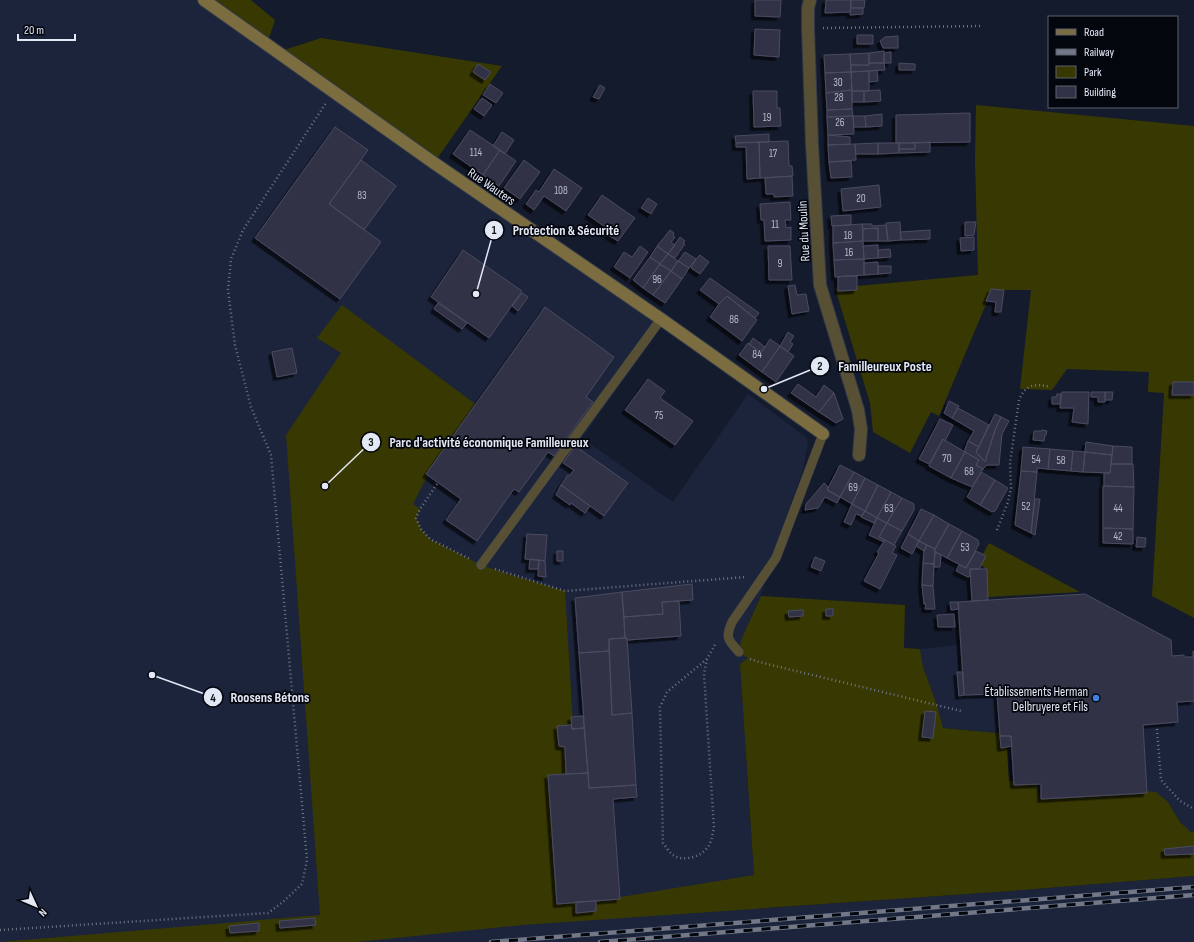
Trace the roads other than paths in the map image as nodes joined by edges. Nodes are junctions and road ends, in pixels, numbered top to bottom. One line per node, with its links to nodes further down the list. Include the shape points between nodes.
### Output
1 (204, 0): 3 (street, Rue Wauters)
2 (810, 0): 5 (street, Rue du Moulin, via 808,28 820,285 858,410 861,430)
3 (661, 319): 4 (street, Rue Wauters); 6 (lane)
4 (823, 434): 7 (lane, via 776,558 732,622 728,632 728,641)
5 (858, 455)
6 (481, 565)
7 (739, 652)

